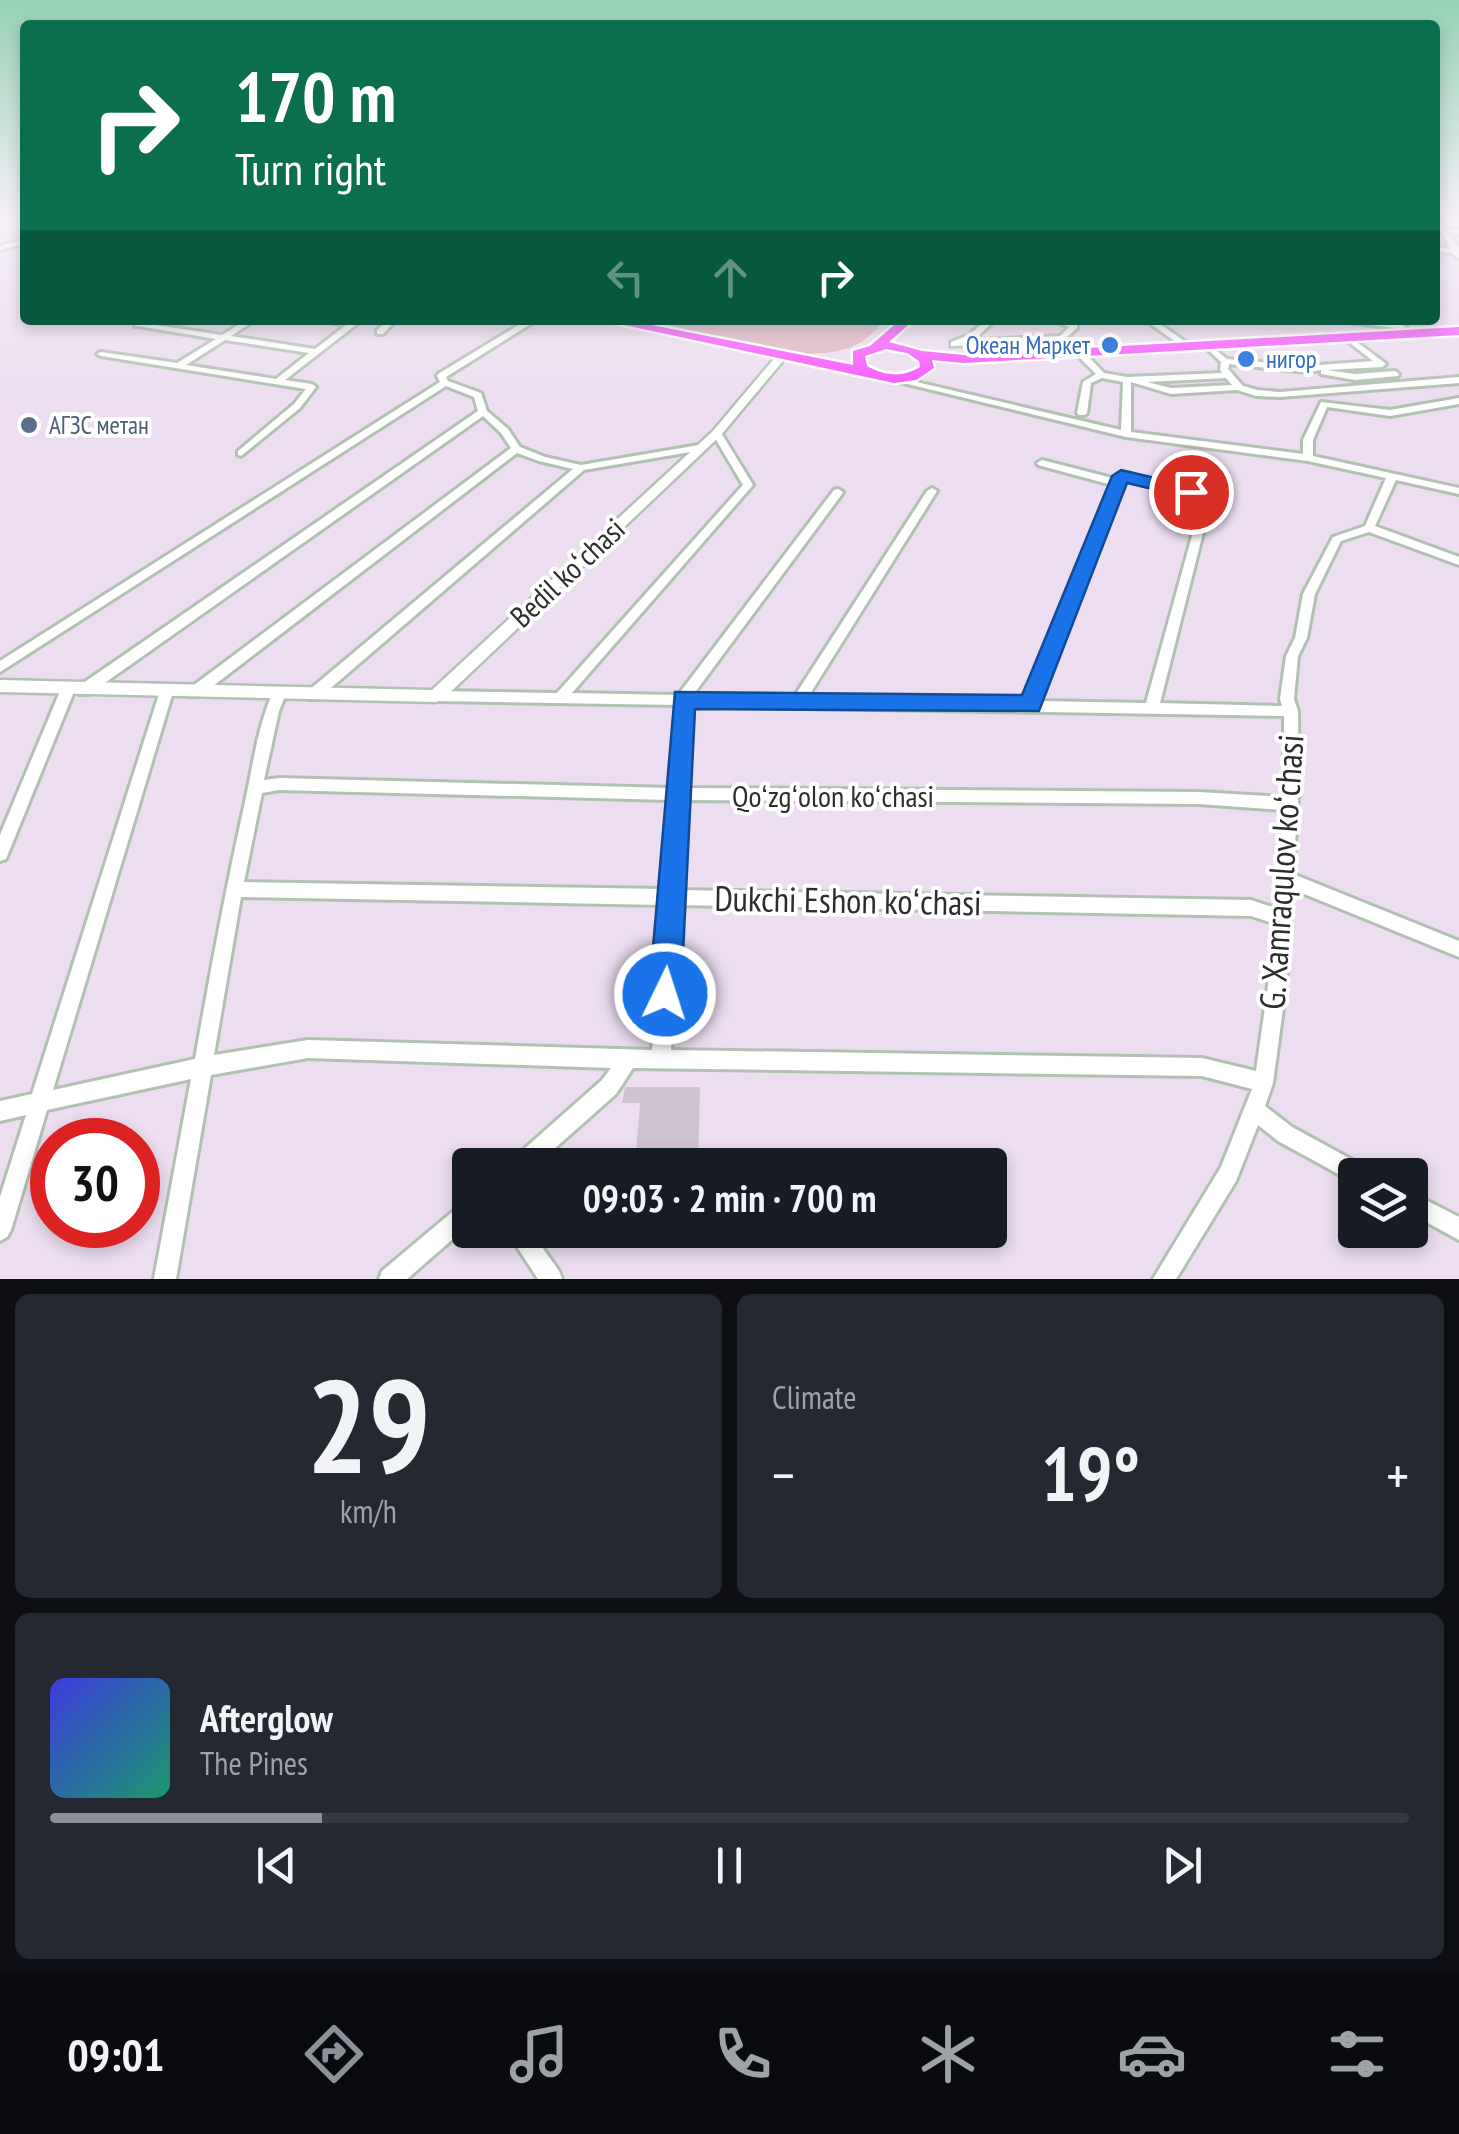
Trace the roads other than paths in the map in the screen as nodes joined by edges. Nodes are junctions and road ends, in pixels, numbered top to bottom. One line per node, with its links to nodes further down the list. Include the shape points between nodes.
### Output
1 (144, 325): 16 (street)
2 (243, 325): 16 (street)
3 (352, 325): 23 (street)
4 (387, 325): 15 (street)
5 (525, 325): 42 (street, via 441,376)
6 (631, 325): 27 (main road)
7 (902, 325): 20 (main road)
8 (905, 325): 28 (main road, via 902,340)
9 (985, 325): 19 (street)
10 (1071, 325): 17 (street)
11 (1156, 325): 22 (street)
12 (1386, 325): 13 (street)
13 (1416, 329): 14 (main road); 18 (main road)
14 (1459, 331)
15 (380, 332)
16 (222, 338): 23 (street); 32 (street)
17 (1062, 338): 19 (street); 24 (street)
18 (1349, 338): 21 (main road); 31 (street)
19 (954, 344): 29 (street)
20 (876, 346): 26 (main road); 28 (main road)
21 (1208, 346): 22 (main road); 30 (street)
22 (1189, 347): 24 (main road)
23 (316, 352): 41 (street)
24 (1077, 353): 29 (main road); 37 (street)
25 (102, 354): 32 (street)
26 (858, 354): 27 (main road); 34 (main road)
27 (789, 358): 34 (main road); 48 (street, Bedil koʻchasi)
28 (920, 358): 29 (main road); 38 (main road, via 916,376)
29 (964, 359)
30 (1225, 361): 33 (street); 36 (street)
31 (1381, 363): 33 (street); 35 (street)
32 (178, 366): 41 (street)
33 (1307, 369): 35 (street, via 1348,377)
34 (865, 372): 38 (main road)
35 (1395, 374): 43 (street)
36 (1230, 375): 39 (street); 44 (street)
37 (1101, 376): 39 (street); 47 (street, via 1087,382)
38 (896, 380): 49 (street)
39 (1131, 380): 44 (street, via 1172,391); 49 (street)
40 (1459, 380): 43 (street)
41 (277, 382): 52 (street, via 312,387)
42 (445, 383): 46 (street, via 478,395); 63 (street)
43 (1410, 385): 44 (street, via 1295,393)
44 (1238, 388)
45 (1459, 401): 53 (street, via 1390,412 1324,404 1308,440)
46 (483, 412): 51 (street); 65 (street)
47 (1082, 413)
48 (717, 433): 50 (street, Bedil koʻchasi); 71 (street, via 748,485)
49 (1126, 434): 53 (street)
50 (698, 448): 55 (street); 70 (street, Bedil koʻchasi)
51 (516, 449): 55 (street); 67 (street)
52 (241, 453)
53 (1308, 458): 56 (street)
54 (1042, 463): 57 (street)
55 (581, 468): 69 (street)
56 (1392, 477): 58 (street); 61 (street)
57 (1118, 484): 74 (street); 75 (street, via 1125,476 1202,498)
58 (1459, 490)
59 (932, 491): 73 (street)
60 (838, 492): 72 (street)
61 (1368, 528): 62 (street); 76 (street, G. Xamraqulov koʻchasi, via 1337,539 1310,594 1292,656)
62 (1459, 561)
63 (0, 668)
64 (0, 686): 65 (street)
65 (76, 689): 66 (street); 80 (street)
66 (166, 692): 67 (street); 90 (street)
67 (195, 692): 68 (street)
68 (279, 694): 69 (street); 77 (street)
69 (313, 694): 70 (street)
70 (436, 696): 71 (street)
71 (560, 698): 72 (street)
72 (683, 699): 73 (street); 78 (street)
73 (799, 701): 74 (street)
74 (1030, 705): 75 (street)
75 (1152, 707): 76 (street)
76 (1291, 711): 79 (street, G. Xamraqulov koʻchasi)
77 (255, 788): 78 (street, Qoʻzgʻolon koʻchasi); 82 (street)
78 (678, 794): 79 (street, Qoʻzgʻolon koʻchasi); 83 (street)
79 (1290, 804): 81 (street, G. Xamraqulov koʻchasi)
80 (0, 854)
81 (1284, 878): 84 (street, G. Xamraqulov koʻchasi); 85 (street)
82 (234, 889): 83 (street, Dukchi Eshon koʻchasi); 88 (street)
83 (671, 896): 84 (street, Dukchi Eshon koʻchasi, via 1251,908); 87 (street)
84 (1281, 918): 89 (street, G. Xamraqulov koʻchasi)
85 (1459, 949)
86 (628, 1058): 87 (street); 88 (street, via 308,1049); 93 (street, via 609,1087)
87 (661, 1059): 89 (street, via 1202,1067)
88 (201, 1067): 90 (street); 100 (street)
89 (1264, 1083): 91 (street, G. Xamraqulov koʻchasi)
90 (38, 1102): 92 (street); 98 (street)
91 (1254, 1110): 94 (street); 103 (street, G. Xamraqulov koʻchasi, via 1229,1174)
92 (0, 1111)
93 (540, 1148)
94 (1338, 1163)
95 (1428, 1212): 97 (street)
96 (452, 1226): 101 (street)
97 (1459, 1228)
98 (0, 1230)
99 (529, 1248): 102 (street)
100 (164, 1279)
101 (390, 1279)
102 (551, 1279)
103 (1164, 1279)

